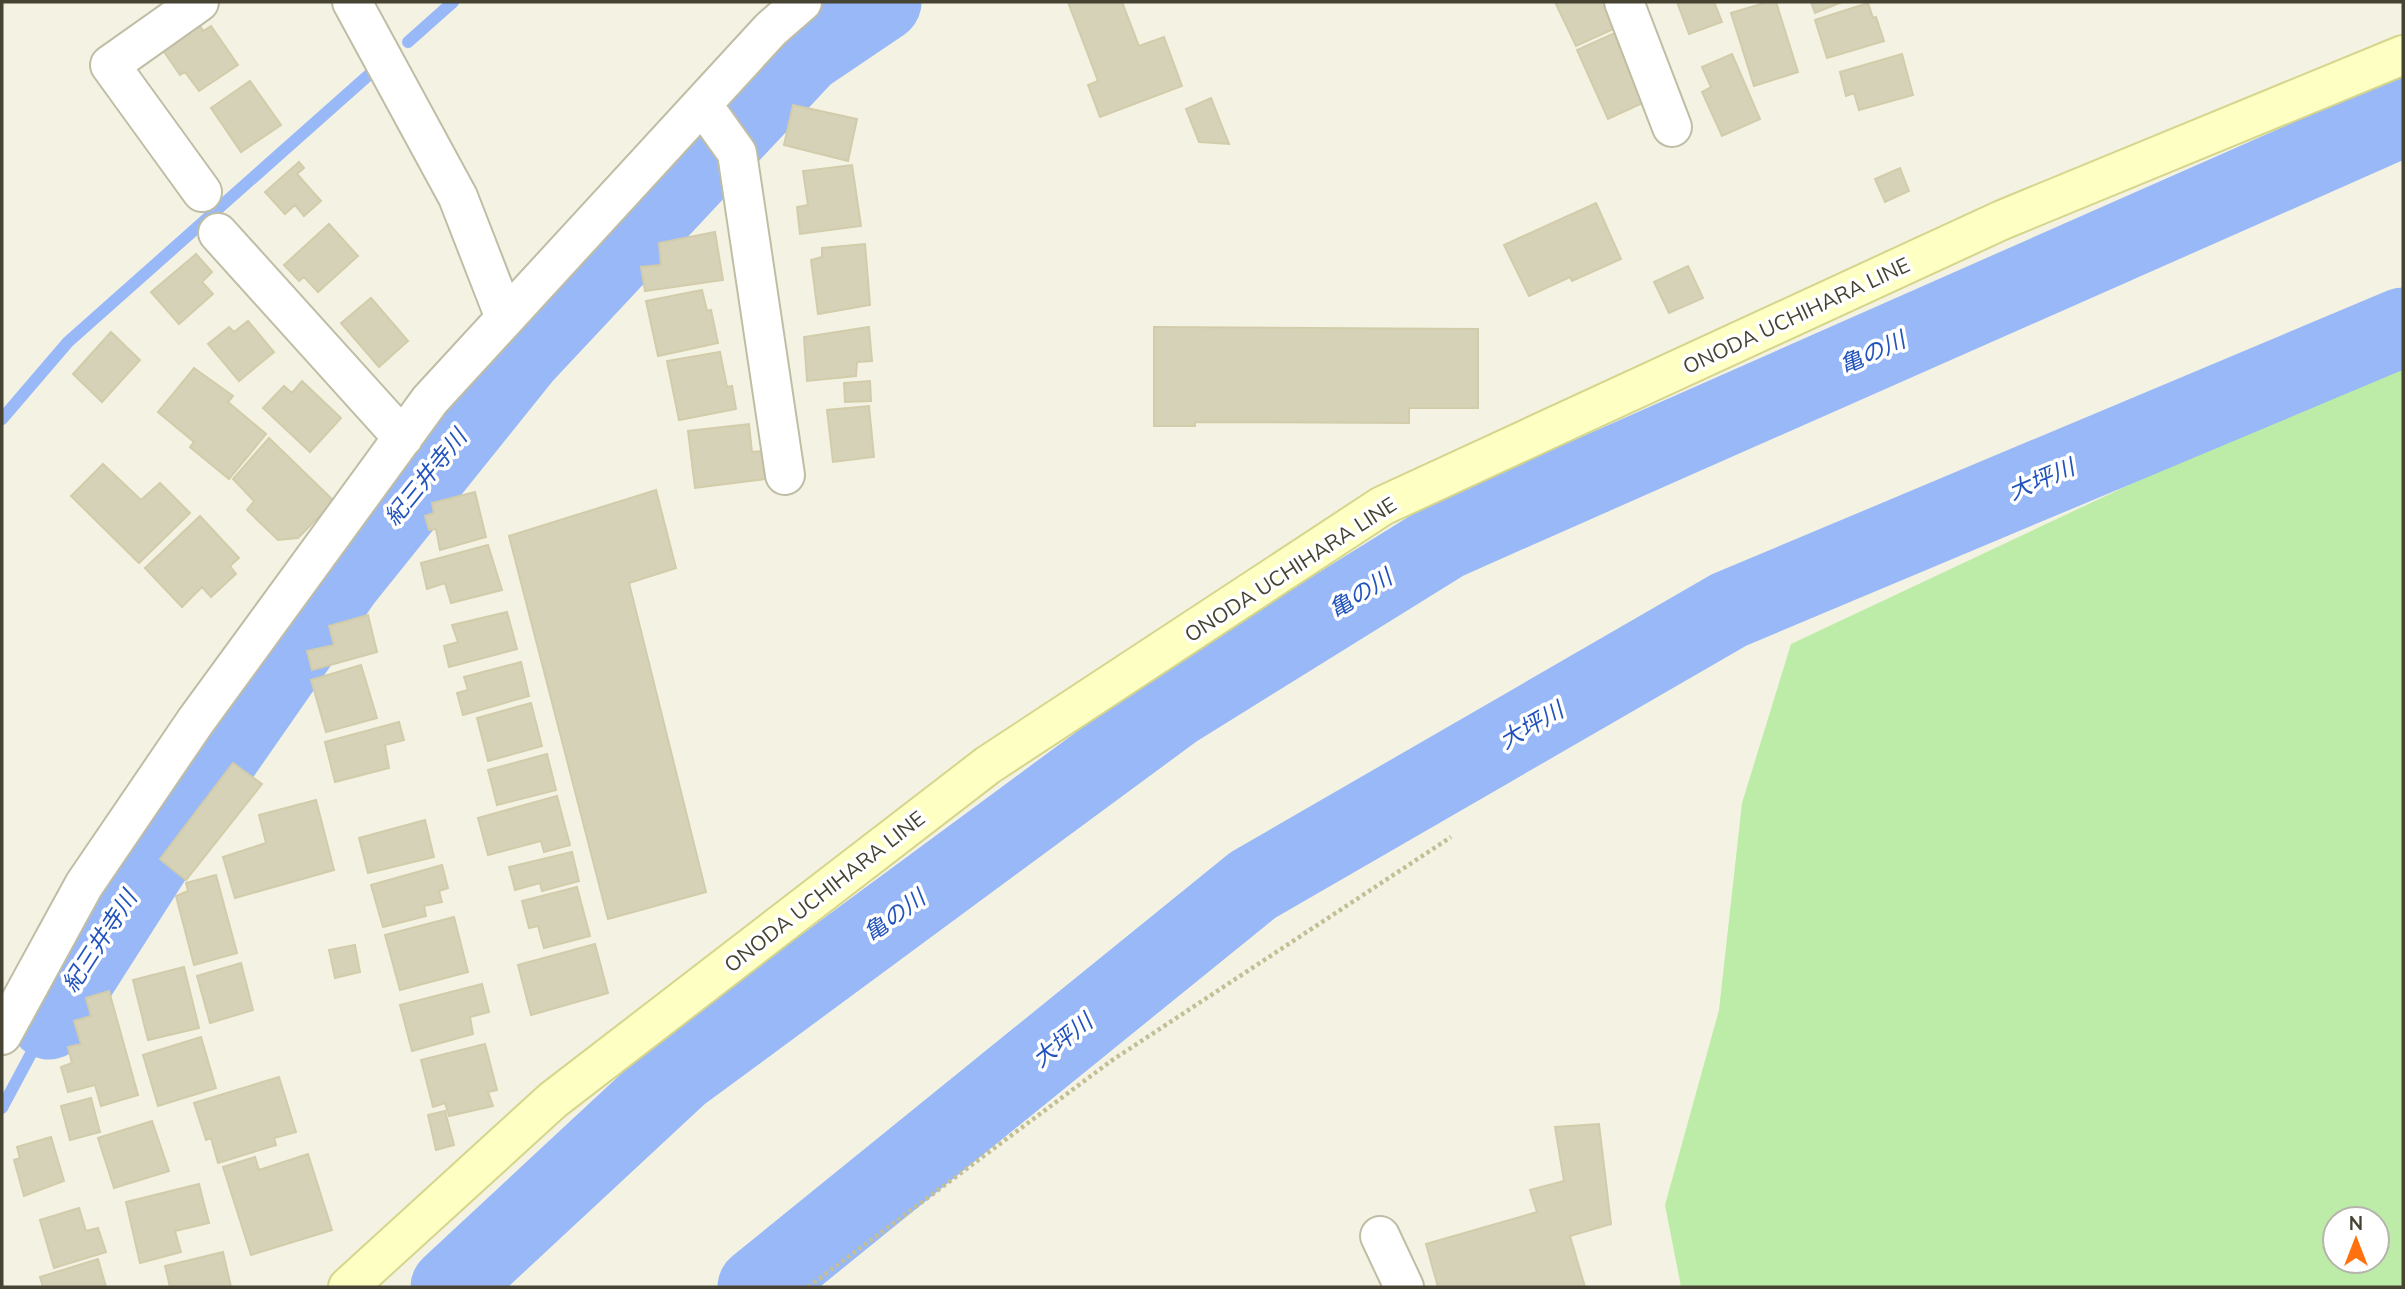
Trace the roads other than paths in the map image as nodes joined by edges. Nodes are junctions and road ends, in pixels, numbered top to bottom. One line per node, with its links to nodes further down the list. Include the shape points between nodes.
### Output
1 (199, 2): 8 (street, via 110,65)
2 (352, 2): 10 (street, via 458,197)
3 (802, 2): 6 (street, via 771,29)
4 (1624, 2): 7 (street)
5 (2403, 55): 15 (main road, ONODA UCHIHARA LINE, via 2002,220 1382,506 988,765 553,1100)
6 (719, 126): 10 (street); 12 (street)
7 (1672, 127)
8 (202, 192)
9 (218, 233): 11 (street)
10 (505, 318): 11 (street, via 430,400)
11 (402, 438): 13 (street, via 195,722 84,885)
12 (785, 475)
13 (2, 1035)
14 (1380, 1236): 16 (street)
15 (348, 1287)
16 (1404, 1287)

